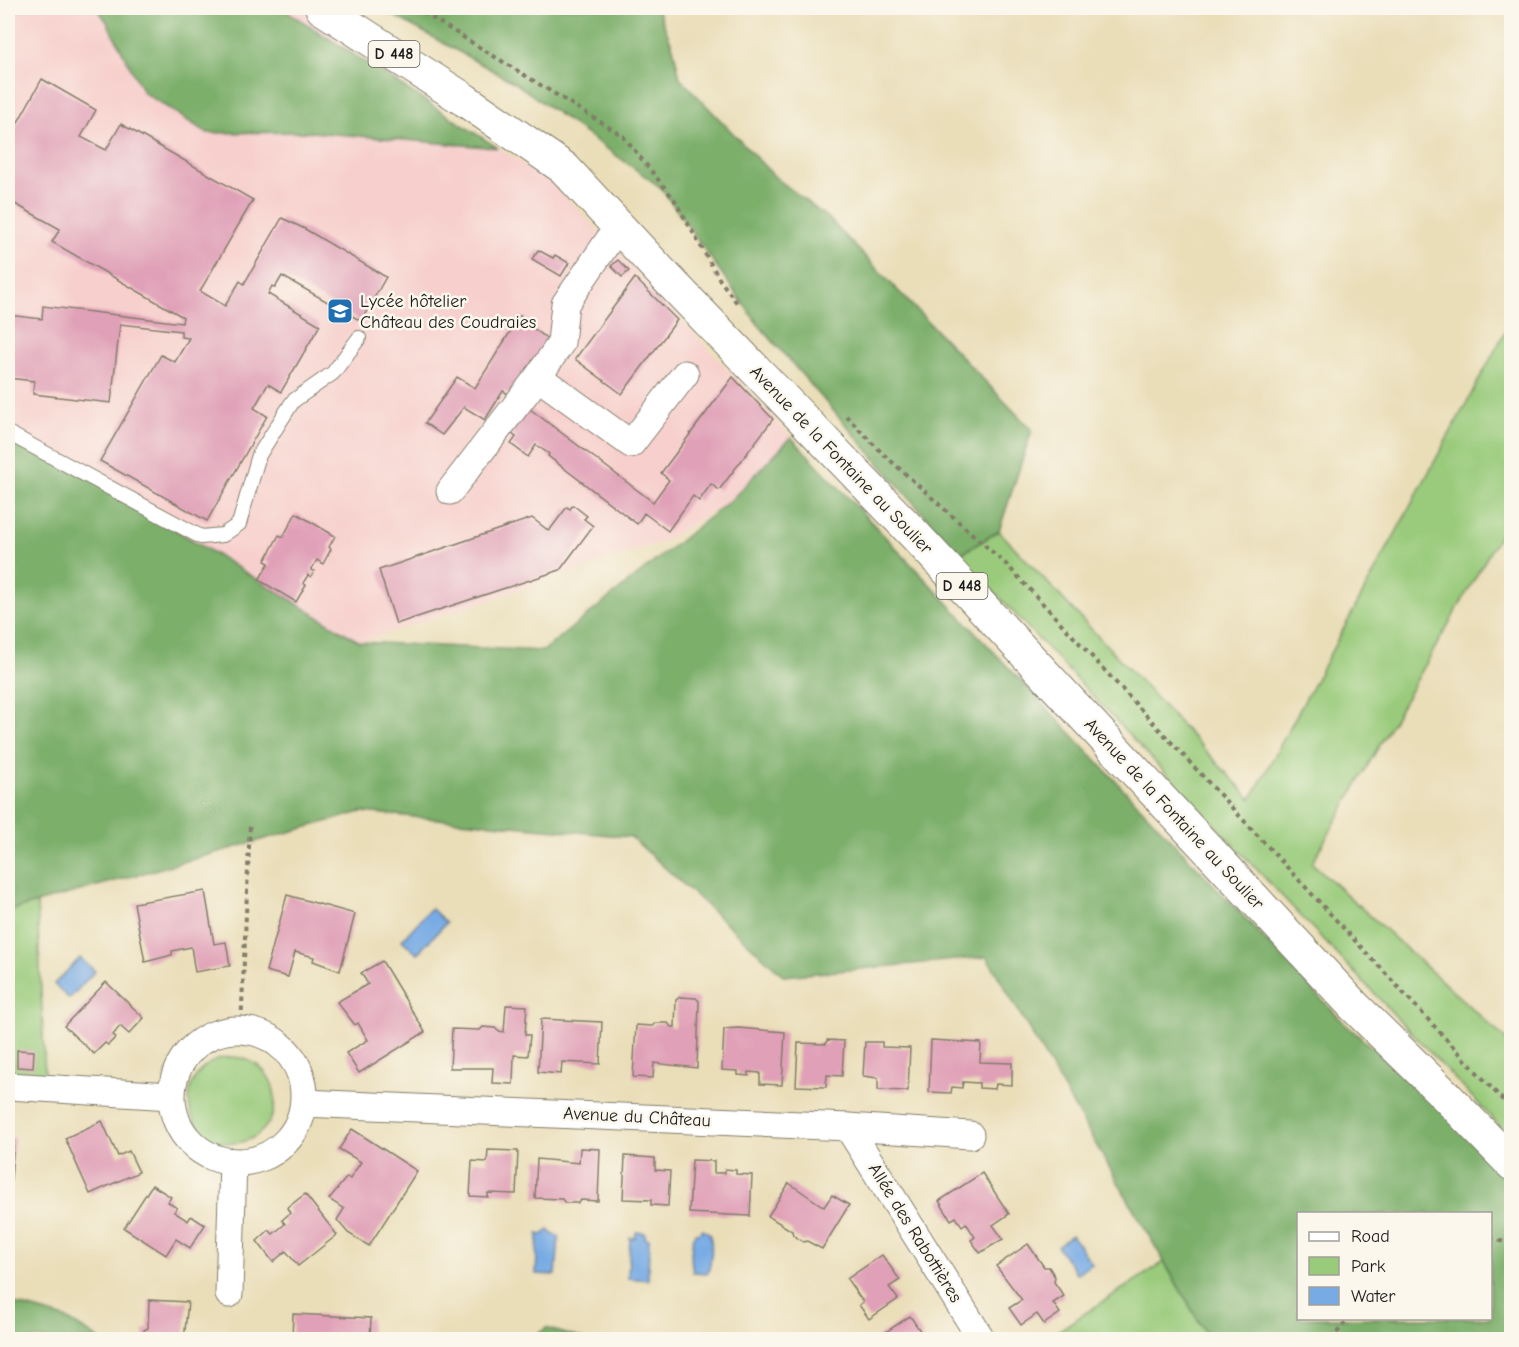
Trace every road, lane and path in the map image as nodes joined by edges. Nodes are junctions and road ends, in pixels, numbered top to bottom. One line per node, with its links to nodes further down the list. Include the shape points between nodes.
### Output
1 (322, 8): 4 (main road, Avenue de la Fontaine au Soulier / D 448)
2 (416, 8): 6 (path, via 623,136 674,199 720,280)
3 (369, 22): 4 (lane)
4 (465, 100): 5 (main road, Avenue de la Fontaine au Soulier / D 448, via 564,168)
5 (618, 227): 9 (street, via 565,304 561,343); 16 (main road, Avenue de la Fontaine au Soulier / D 448, via 921,543 1355,1007)
6 (743, 311)
7 (359, 338): 11 (lane, via 333,373 293,401 259,455 239,524 223,535 201,537)
8 (685, 374): 9 (street, via 631,444)
9 (538, 377): 12 (street)
10 (841, 411): 19 (path, via 1006,565)
11 (8, 433)
12 (450, 491)
13 (250, 823): 14 (path)
14 (242, 1029): 17 (street, via 215,1033 192,1047 177,1069); 18 (street, via 267,1036 288,1052 302,1076)
15 (8, 1086): 17 (street)
16 (1442, 1092): 22 (main road, Avenue de la Fontaine au Soulier / D 448); 24 (main road, Avenue de la Fontaine au Soulier / D 448)
17 (171, 1096): 23 (street, via 178,1124 196,1148)
18 (304, 1102): 20 (street, Avenue du Château); 23 (street, via 297,1127 280,1147 258,1159)
19 (1512, 1110)
20 (848, 1126): 21 (street, Avenue du Château); 29 (street, Allée des Rabottières)
21 (970, 1135)
22 (1512, 1146)
23 (233, 1162): 27 (street)
24 (1512, 1164)
25 (1492, 1238): 26 (path)
26 (1512, 1244)
27 (229, 1294)
28 (1347, 1320): 30 (path)
29 (982, 1340)
30 (1331, 1340)

